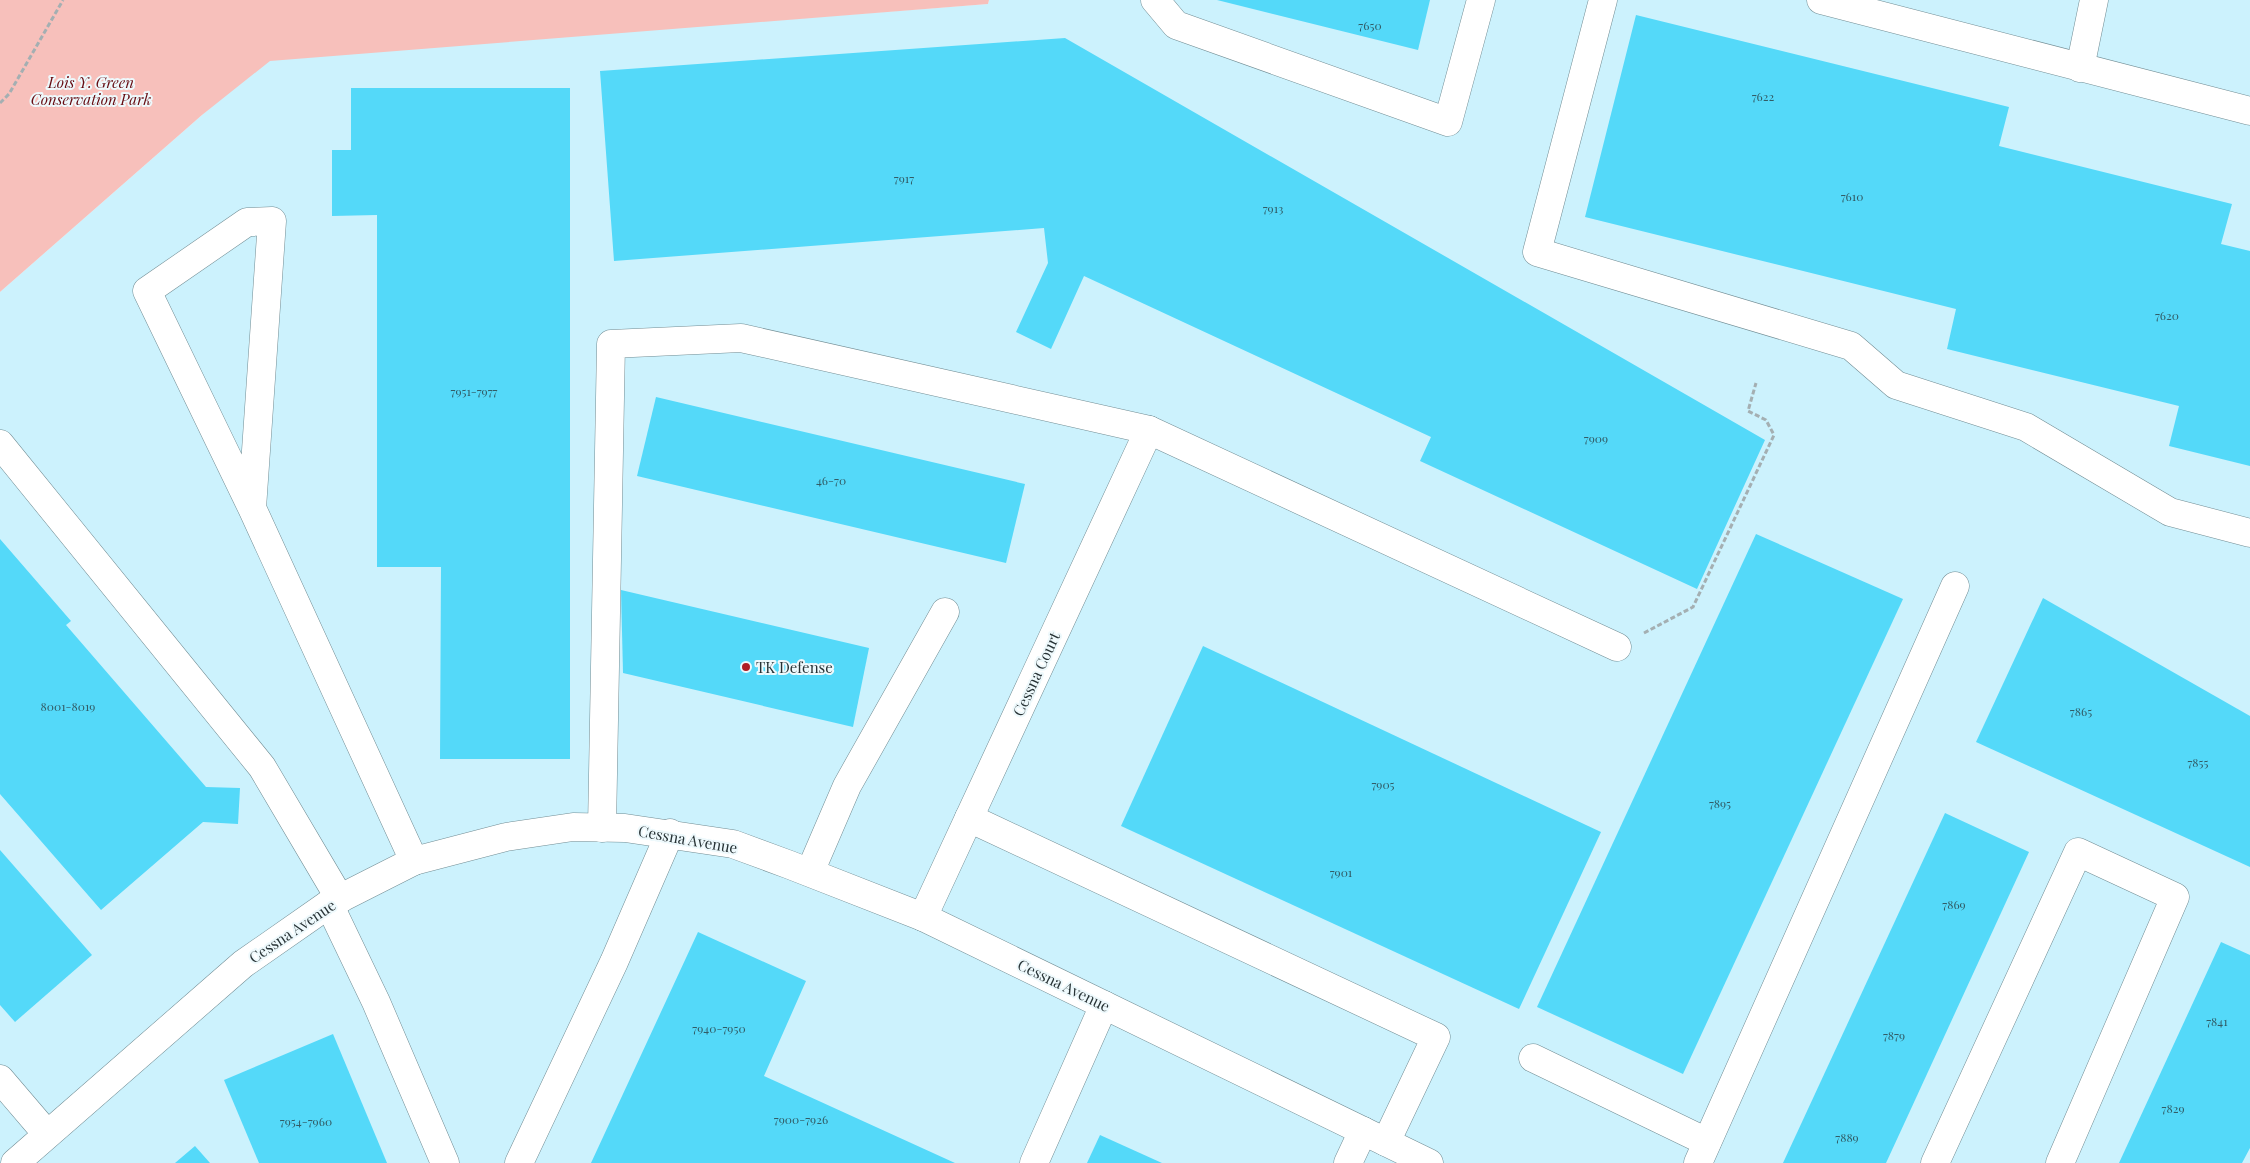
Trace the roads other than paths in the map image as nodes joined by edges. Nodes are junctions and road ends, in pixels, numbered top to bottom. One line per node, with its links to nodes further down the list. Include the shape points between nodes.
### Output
1 (1155, 0): 2 (street, via 1176,24 1448,122)
2 (1481, 0)
3 (1603, 0): 11 (street, via 1537,252 1850,346 1896,385 2026,427 2170,512)
4 (1821, 0): 6 (street)
5 (2094, 0): 6 (street)
6 (2080, 68): 7 (street)
7 (2250, 111)
8 (1149, 430): 14 (street); 15 (street, Cessna Court); 16 (street, via 741,338 611,344)
9 (0, 444): 20 (street, via 262,767)
10 (252, 508): 10 (street, via 146,291 247,222 272,221); 18 (street)
11 (2250, 533)
12 (1955, 586): 27 (street)
13 (945, 612): 19 (street, via 847,786)
14 (1617, 647)
15 (969, 818): 21 (street, Cessna Court); 25 (street, via 1436,1037)
16 (602, 828): 17 (street, Cessna Avenue); 18 (street, Cessna Avenue, via 573,827 506,837)
17 (670, 833): 19 (street, Cessna Avenue, via 733,844); 29 (street, via 614,962)
18 (414, 862): 20 (street, Cessna Avenue)
19 (810, 872): 21 (street, Cessna Avenue)
20 (335, 902): 26 (street, Cessna Avenue, via 243,964); 28 (street)
21 (923, 917): 22 (street, Cessna Avenue)
22 (1104, 1005): 25 (street, Cessna Avenue); 30 (street)
23 (1533, 1058): 27 (street)
24 (0, 1079): 26 (street)
25 (1374, 1136): 31 (street); 32 (street, Cessna Avenue)
26 (32, 1153)
27 (1702, 1153)
28 (445, 1163)
29 (519, 1163)
30 (1034, 1163)
31 (1348, 1163)
32 (1429, 1163)
33 (1935, 1163): 34 (street, via 2078,852 2175,898)
34 (2060, 1163)

